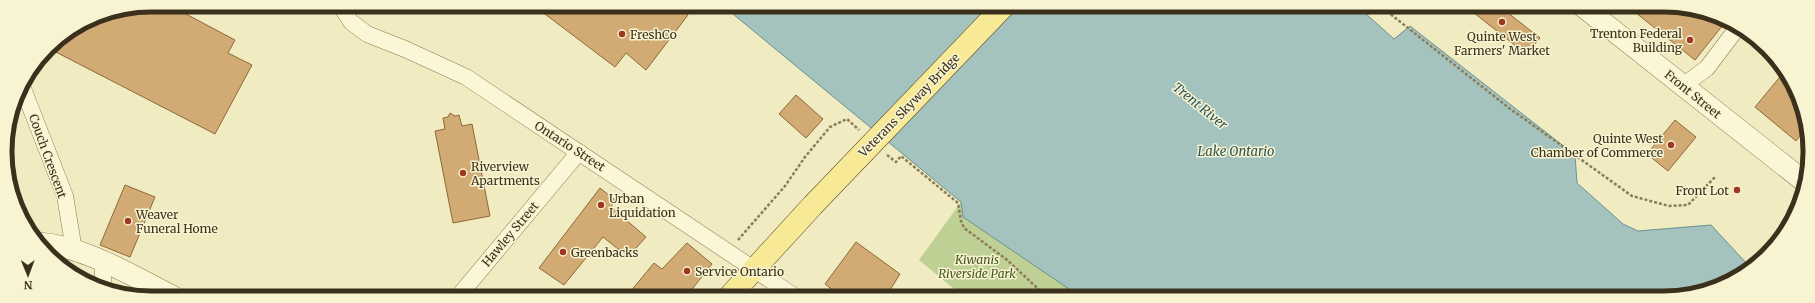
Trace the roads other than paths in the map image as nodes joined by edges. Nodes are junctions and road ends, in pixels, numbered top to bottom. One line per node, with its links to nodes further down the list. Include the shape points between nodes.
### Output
1 (345, 12): 7 (street, Ontario Street, via 351,22 367,34 466,77)
2 (998, 12): 12 (main road, Veterans Skyway Bridge, bridge)
3 (1590, 12): 5 (street, Front Street)
4 (1734, 32): 5 (street, via 1707,68)
5 (1684, 86): 8 (street, Front Street)
6 (25, 93): 10 (street, Couch Crescent, via 65,196)
7 (579, 152): 12 (street, Ontario Street); 15 (street, Hawley Street)
8 (1800, 178)
9 (49, 245): 10 (street)
10 (74, 250): 11 (street)
11 (102, 262): 13 (street); 14 (street)
12 (754, 268): 16 (main road, Veterans Skyway Bridge); 17 (street, Ontario Street)
13 (104, 282)
14 (162, 291)
15 (463, 291)
16 (734, 291)
17 (787, 291)

